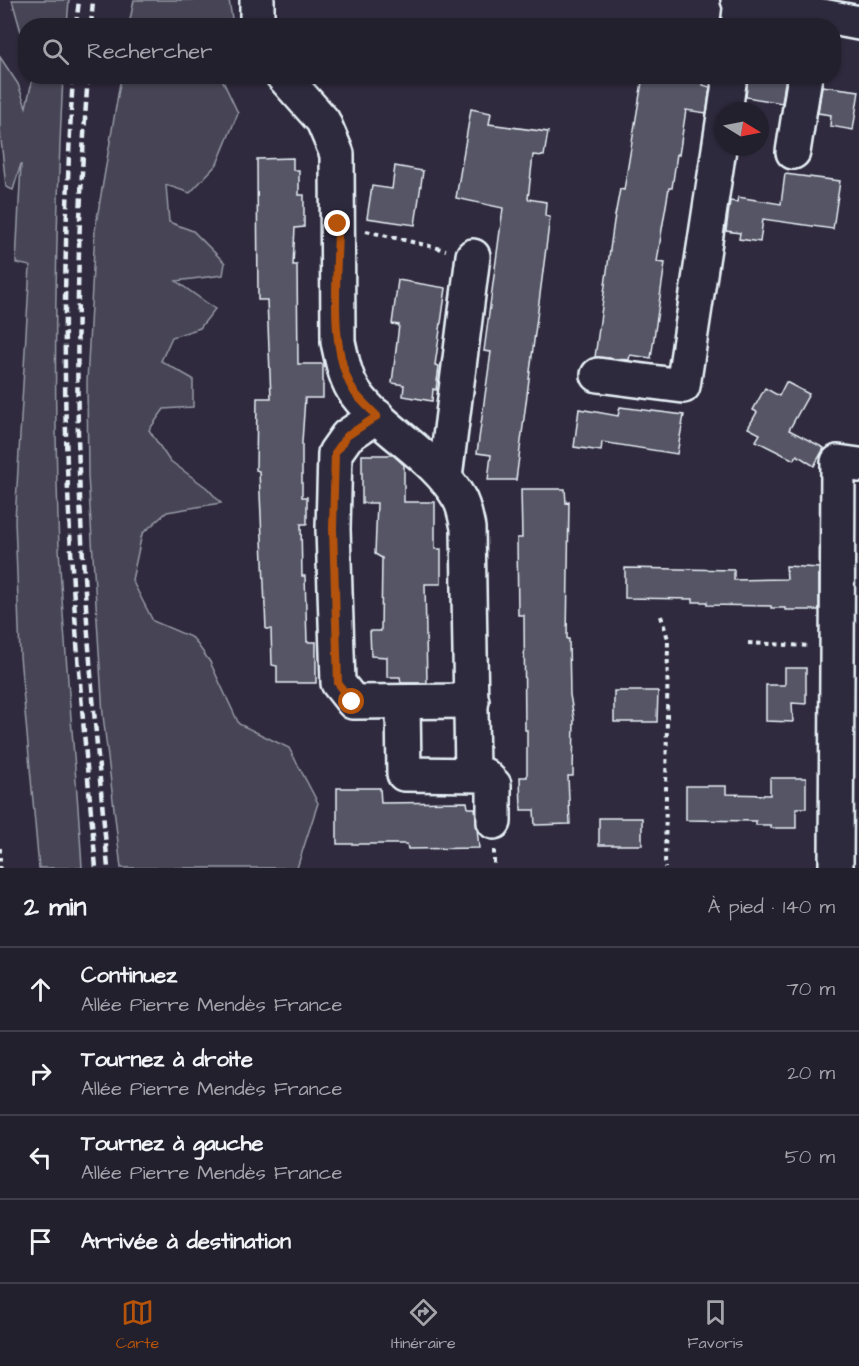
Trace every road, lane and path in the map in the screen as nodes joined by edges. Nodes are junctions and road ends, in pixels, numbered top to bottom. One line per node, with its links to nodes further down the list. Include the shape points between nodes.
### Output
1 (257, 0): 3 (street)
2 (739, 9): 4 (street)
3 (256, 18)
4 (794, 18)
5 (841, 22): 6 (street)
6 (859, 23)
7 (290, 84): 13 (street, via 323,121 337,154)
8 (729, 84): 10 (street)
9 (804, 84): 11 (street)
10 (726, 102)
11 (793, 152)
12 (718, 156): 15 (street, via 683,386)
13 (338, 224): 14 (path); 16 (street, via 338,342 344,370 355,393)
14 (474, 256): 18 (street)
15 (598, 375)
16 (377, 416): 18 (street); 21 (street, via 347,436 335,453 338,683 352,702)
17 (859, 465): 27 (street, via 838,462)
18 (445, 477): 20 (street, via 460,500 468,528)
19 (661, 616): 26 (path, via 668,639)
20 (472, 701): 21 (street); 22 (street)
21 (403, 703): 22 (street, via 404,774)
22 (472, 773): 23 (street, via 484,775 494,785)
23 (494, 822)
24 (0, 848): 25 (path)
25 (0, 868)
26 (665, 868)
27 (837, 868)

